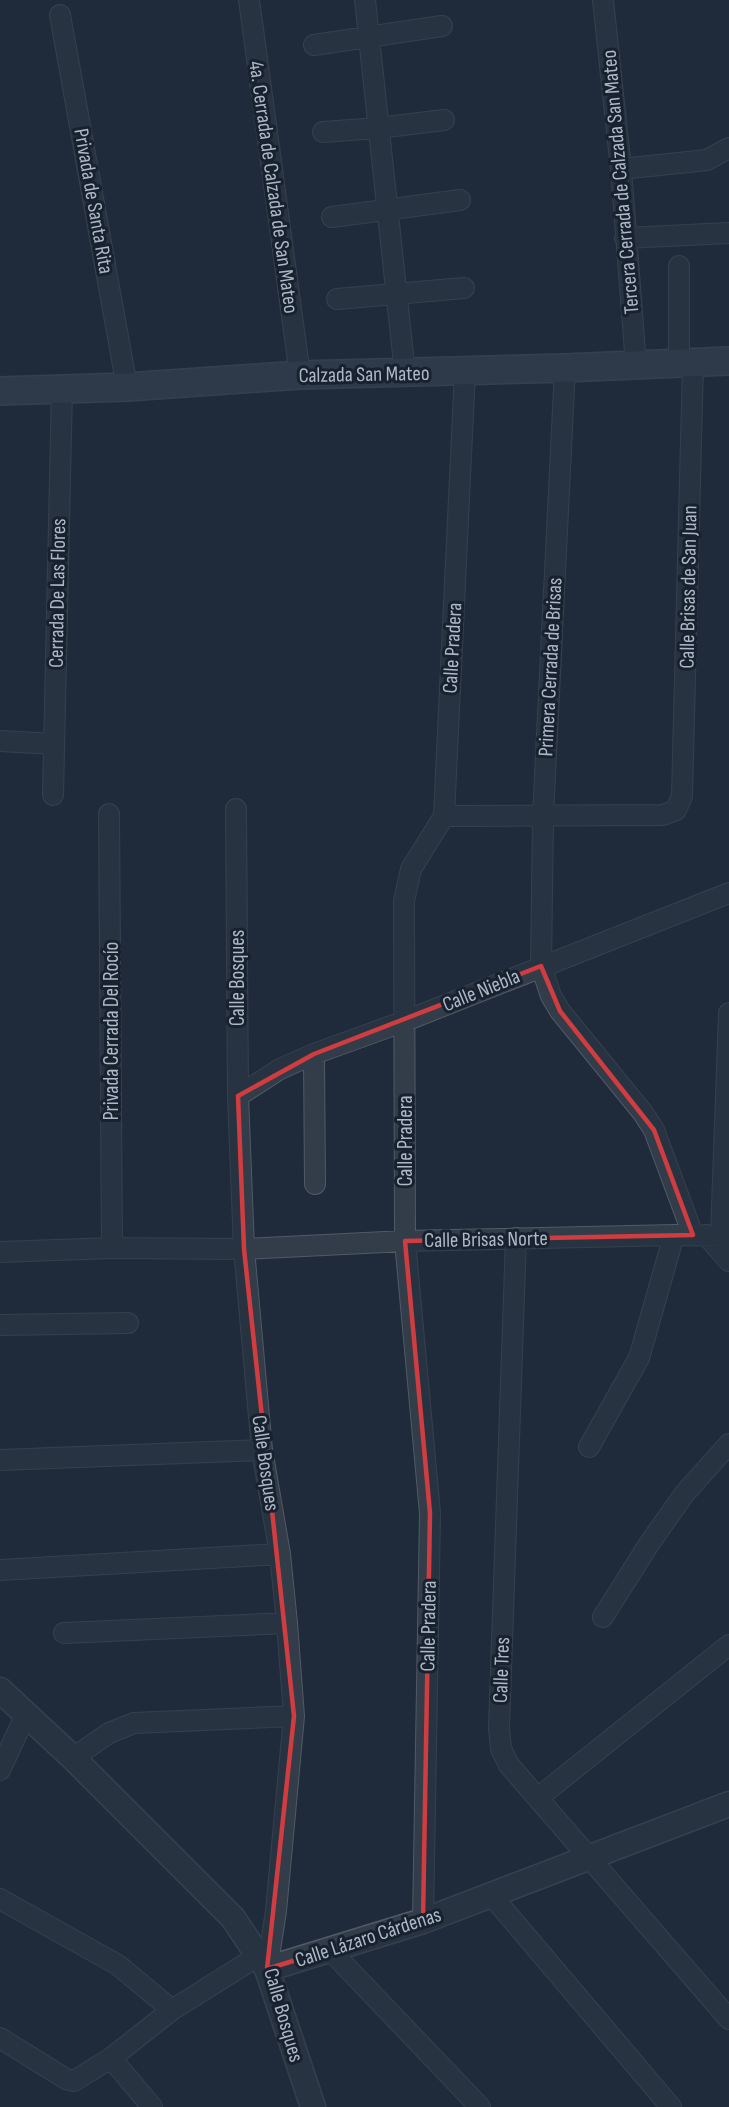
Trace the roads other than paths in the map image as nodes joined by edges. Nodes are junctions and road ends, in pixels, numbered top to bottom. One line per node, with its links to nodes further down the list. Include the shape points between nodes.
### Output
1 (249, 0): 28 (street, 4a. Cerrada de Calzada de San Mateo)
2 (365, 0): 6 (street)
3 (603, 0): 12 (street, Tercera Cerrada de Calzada San Mateo)
4 (60, 15): 29 (street, Privada de Santa Rita)
5 (442, 26): 6 (street)
6 (368, 37): 7 (street); 9 (street)
7 (314, 45)
8 (444, 120): 9 (street)
9 (378, 128): 10 (street); 14 (street)
10 (323, 132)
11 (729, 148): 12 (street, via 707,160)
12 (621, 169): 17 (street, Tercera Cerrada de Calzada San Mateo)
13 (460, 201): 14 (street)
14 (387, 210): 15 (street); 20 (street)
15 (332, 217)
16 (729, 233): 17 (street)
17 (625, 238): 24 (street, Tercera Cerrada de Calzada San Mateo)
18 (679, 266): 23 (street, Calle Brisas de San Juan)
19 (464, 288): 20 (street)
20 (396, 292): 21 (street); 27 (street)
21 (338, 299)
22 (729, 361): 23 (main road, Calzada San Mateo)
23 (686, 363): 24 (main road, Calzada San Mateo); 38 (street, Calle Brisas de San Juan, via 682,796 676,810 663,815)
24 (636, 365): 25 (main road, Calzada San Mateo)
25 (565, 368): 26 (main road, Calzada San Mateo); 38 (street, Primera Cerrada de Brisas)
26 (465, 371): 27 (main road, Calzada San Mateo); 37 (street, Calle Pradera)
27 (405, 373): 28 (main road, Calzada San Mateo)
28 (300, 375): 29 (main road, Calzada San Mateo)
29 (128, 387): 30 (main road, Calzada San Mateo)
30 (62, 388): 31 (main road, Calzada San Mateo); 33 (street, Cerrada De Las Flores)
31 (0, 391)
32 (0, 741): 33 (street)
33 (54, 744): 34 (street, Cerrada De Las Flores)
34 (53, 795)
35 (236, 809): 44 (street, Calle Bosques)
36 (110, 814): 49 (street, Privada Cerrada Del Rocío)
37 (444, 816): 38 (street); 42 (street, Calle Pradera, via 411,869 404,901)
38 (543, 816): 40 (street, Primera Cerrada de Brisas)
39 (729, 893): 40 (street, Calle Niebla)
40 (541, 966): 42 (street, Calle Niebla); 46 (street, Primera Cerrada de Brisas, via 560,1011 654,1130)
41 (729, 1013): 46 (street)
42 (405, 1021): 43 (street, Calle Niebla); 48 (street, Calle Pradera)
43 (314, 1054): 44 (street, Calle Niebla); 45 (street)
44 (238, 1096): 50 (street, Calle Bosques)
45 (315, 1184)
46 (704, 1235): 47 (street, Calle Brisas Norte); 52 (street); 56 (street)
47 (516, 1238): 48 (street, Calle Brisas Norte); 70 (street, Calle Tres, via 499,1728 501,1749 509,1765)
48 (405, 1241): 50 (street, Calle Brisas Norte); 75 (street, Calle Pradera, via 430,1513)
49 (112, 1248): 50 (street, Calle Brisas Norte); 51 (street, Calle Brisas Norte)
50 (244, 1250): 57 (street, Calle Bosques)
51 (0, 1251)
52 (729, 1261)
53 (128, 1323): 54 (street)
54 (0, 1325)
55 (729, 1444): 61 (street, via 685,1493)
56 (590, 1447)
57 (262, 1450): 58 (street); 59 (street, Calle Bosques)
58 (0, 1460)
59 (279, 1554): 60 (street); 62 (street, Calle Bosques)
60 (0, 1570)
61 (603, 1617)
62 (287, 1623): 63 (street); 67 (street, Calle Bosques)
63 (64, 1633)
64 (729, 1645): 70 (street)
65 (0, 1690): 66 (street)
66 (26, 1714): 68 (street); 69 (street)
67 (294, 1716): 68 (street, via 134,1723 110,1733); 77 (street, Calle Bosques, via 276,1911)
68 (74, 1758): 77 (street, via 233,1918)
69 (0, 1770)
70 (539, 1797): 72 (street, Calle Tres)
71 (729, 1804): 72 (street, Calle Lázaro Cárdenas)
72 (590, 1858): 73 (street, Calle Lázaro Cárdenas); 79 (street, Calle Tres)
73 (492, 1896): 75 (street, Calle Lázaro Cárdenas); 85 (street)
74 (0, 1899): 78 (street, via 118,1965)
75 (423, 1921): 76 (street, Calle Lázaro Cárdenas)
76 (331, 1951): 77 (street, Calle Lázaro Cárdenas); 84 (street)
77 (262, 1963): 78 (street); 83 (street, Calle Bosques)
78 (172, 2010): 81 (street)
79 (729, 2019)
80 (0, 2038): 81 (street, via 74,2081)
81 (111, 2058): 82 (street)
82 (152, 2107)
83 (313, 2107)
84 (480, 2107)
85 (671, 2107)

